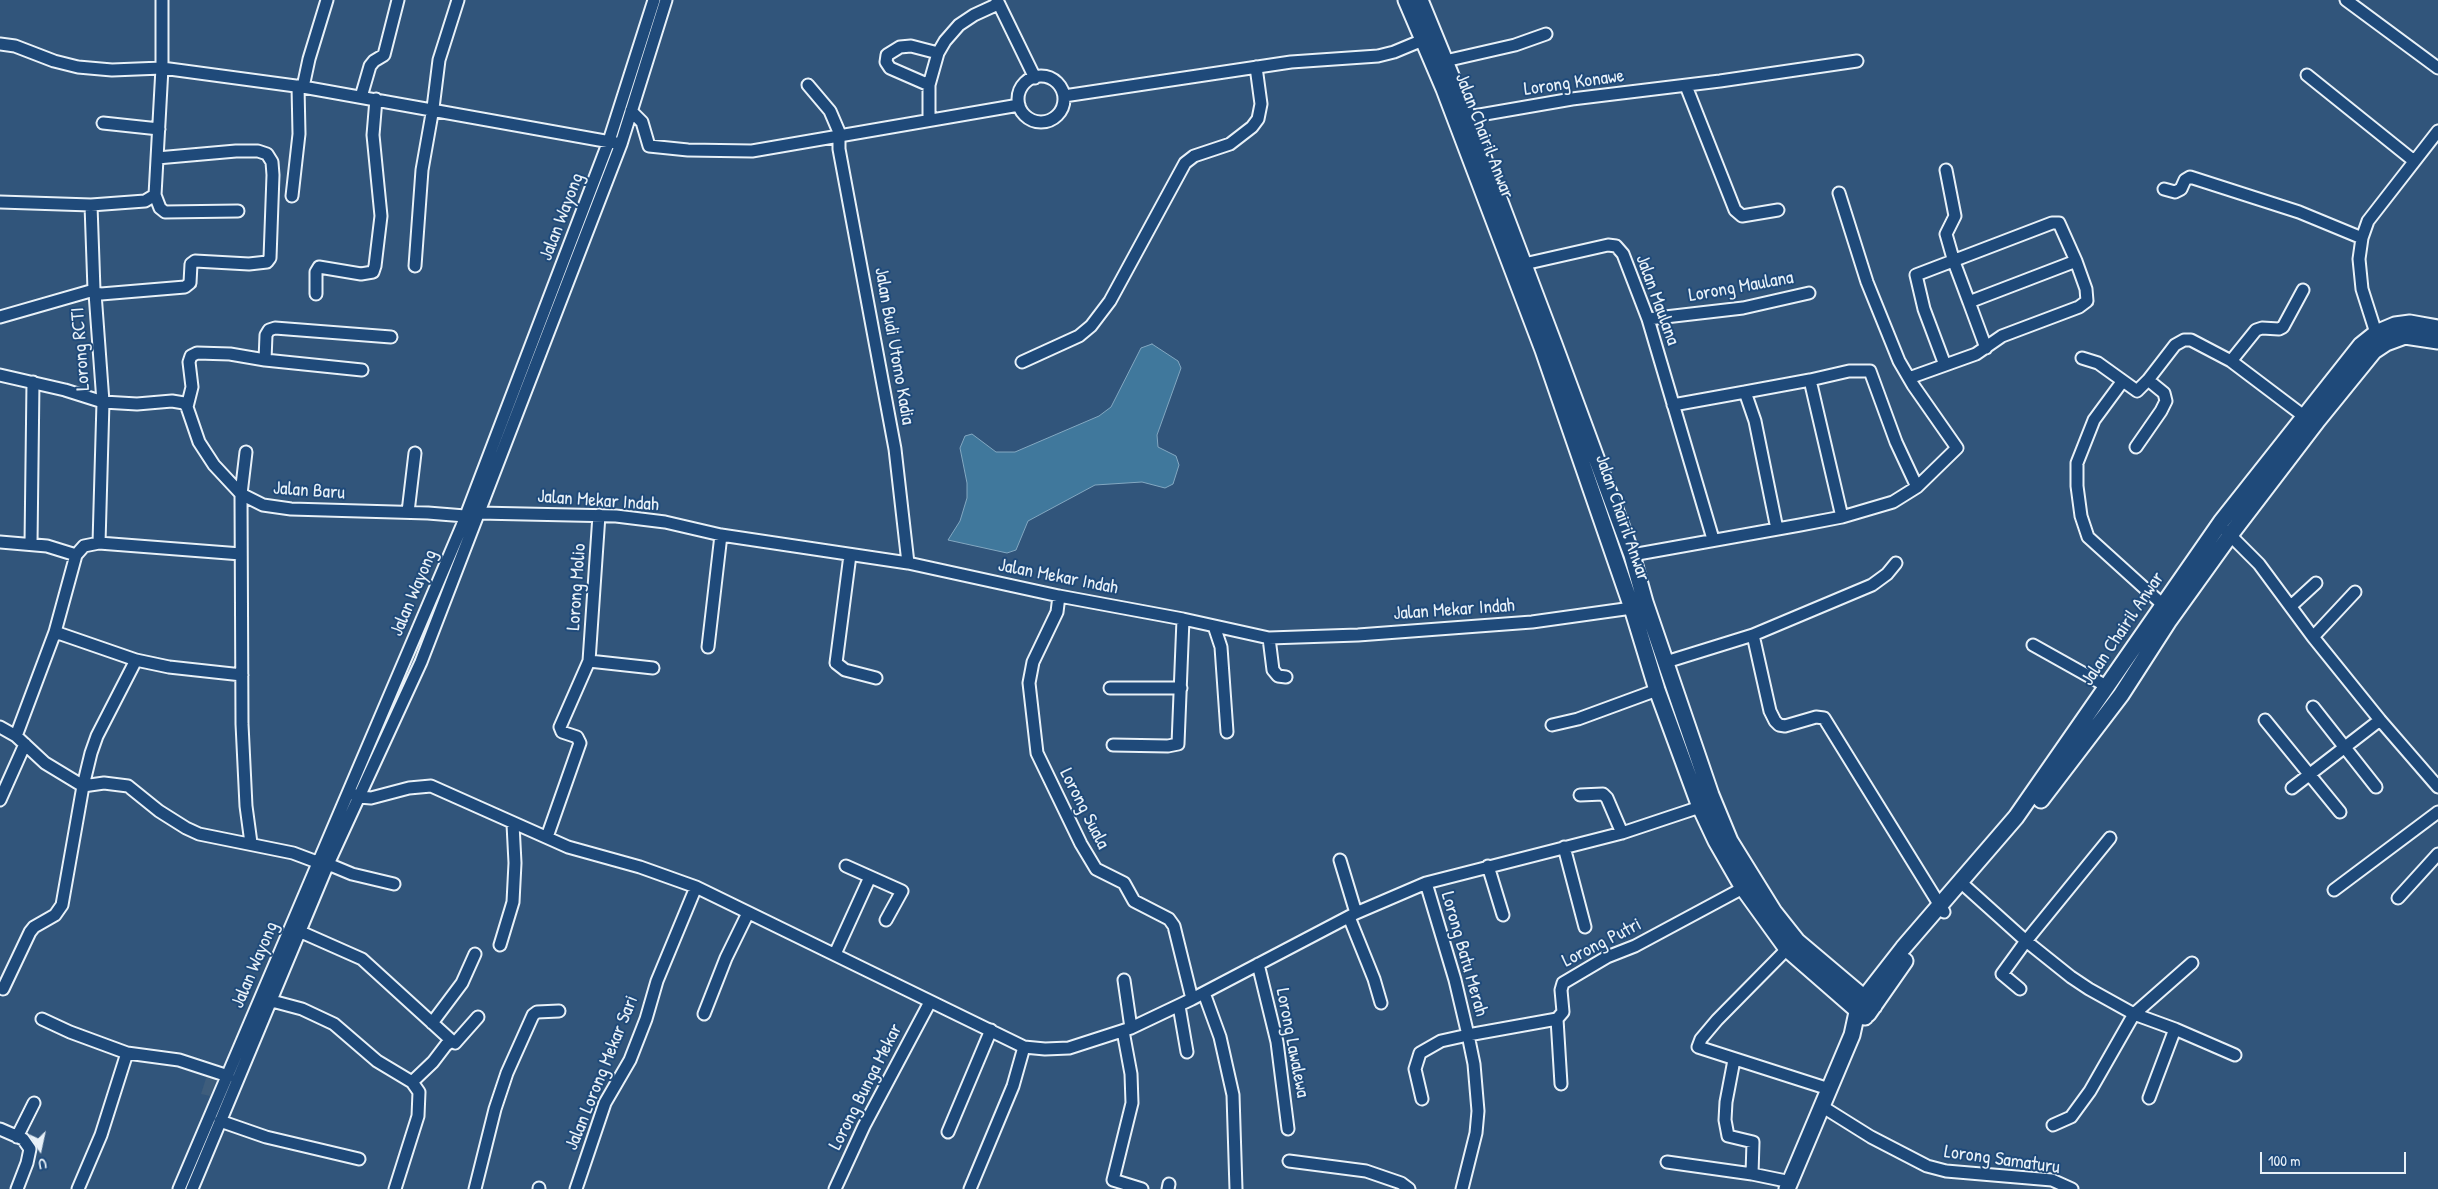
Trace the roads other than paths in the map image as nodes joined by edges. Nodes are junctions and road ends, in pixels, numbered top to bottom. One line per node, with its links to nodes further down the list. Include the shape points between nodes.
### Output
1 (162, 0): 18 (street)
2 (327, 0): 25 (street)
3 (398, 0): 27 (street, via 384,55 370,66)
4 (458, 0): 30 (street, via 439,60)
5 (654, 0): 38 (street, Jalan Wayong)
6 (666, 0): 31 (street, Jalan Wayong)
7 (1406, 0): 12 (main road, Jalan Chairil Anwar)
8 (1420, 0): 12 (main road, Jalan Chairil Anwar)
9 (2346, 0): 19 (street)
10 (997, 2): 14 (street, via 959,25); 21 (street)
11 (1546, 34): 15 (street)
12 (1429, 38): 15 (main road, Jalan Chairil Anwar); 17 (street, via 1378,56); 89 (main road, Jalan Chairil Anwar, via 1444,89)
13 (0, 44): 18 (street, via 78,67 112,70)
14 (938, 53): 23 (street); 23 (street, via 911,46 900,47 887,55 886,62 890,68)
15 (1445, 61): 32 (main road, Jalan Chairil Anwar)
16 (1857, 61): 24 (street, Lorong Konawe)
17 (1256, 67): 26 (street); 70 (street, via 1261,104 1258,119 1252,127 1230,144 1194,156 1185,163 1110,301 1091,326 1080,336)
18 (162, 68): 25 (street); 35 (street)
19 (2438, 68)
20 (2306, 75): 40 (street)
21 (1035, 78): 26 (street, via 1050,78 1062,88); 29 (street, via 1021,88)
22 (808, 85): 37 (street, Jalan Budi Utomo Kadia, via 830,111 838,126)
23 (929, 85): 33 (street)
24 (1686, 86): 32 (street, Lorong Konawe, via 1572,99); 48 (street, via 1735,210 1742,216)
25 (301, 87): 27 (street); 45 (street)
26 (1064, 96): 29 (street, via 1060,113 1046,122 1034,121)
27 (361, 97): 28 (street)
28 (376, 99): 30 (street); 58 (street, via 373,135 380,216 375,266 373,272 361,274 319,267)
29 (1019, 105): 33 (street)
30 (433, 108): 38 (street); 54 (street, via 422,170)
31 (631, 111): 37 (street, via 642,122 649,146 752,151); 38 (street, Jalan Wayong)
32 (1468, 117): 53 (main road, Jalan Chairil Anwar)
33 (929, 119): 37 (street)
34 (103, 123): 35 (street)
35 (159, 129): 39 (street)
36 (2438, 131): 40 (street)
37 (839, 138): 106 (street, Jalan Budi Utomo Kadia, via 895,449)
38 (615, 142): 91 (street, Jalan Wayong); 93 (street, Jalan Wayong)
39 (157, 158): 44 (street); 56 (street, via 236,151 267,154 272,162 273,175 270,258 267,262 249,264 195,261 191,264 190,283 185,286)
40 (2414, 161): 50 (street, via 2368,221)
41 (1946, 170): 52 (street, via 1955,211 1946,234)
42 (2164, 189): 50 (street, via 2176,192 2182,189 2190,176 2298,212)
43 (1839, 193): 74 (street, via 1867,282)
44 (155, 195): 47 (street, via 145,201); 49 (street, via 165,212)
45 (292, 196)
46 (0, 202): 47 (street)
47 (90, 205): 56 (street, Lorong RCTI)
48 (1778, 210)
49 (238, 211)
50 (2362, 238): 63 (street, via 2358,259 2362,289)
51 (2076, 261): 52 (street, via 2060,225 2055,222); 59 (street); 66 (street, via 2086,289 2086,302 2002,336)
52 (1954, 262): 59 (street); 71 (street, via 1918,273 1915,277)
53 (1524, 264): 61 (street, Jalan Maulana, via 1608,245 1616,246 1623,254); 89 (main road, Jalan Chairil Anwar)
54 (415, 266)
55 (2303, 290): 69 (street, via 2283,327 2256,330)
56 (94, 292): 60 (street); 80 (street, Lorong RCTI)
57 (1809, 293): 61 (street, Lorong Maulana, via 1742,308)
58 (316, 294)
59 (1969, 302): 66 (street)
60 (0, 317)
61 (1648, 319): 81 (street, Jalan Maulana)
62 (2438, 328): 63 (main road, Jalan Chairil Anwar, via 2410,324)
63 (2376, 332): 83 (main road, Jalan Chairil Anwar, via 2361,345)
64 (391, 337): 68 (street, via 275,328 266,335)
65 (2438, 341): 83 (main road, Jalan Chairil Anwar, via 2405,336 2386,343 2374,351)
66 (1986, 348): 71 (street)
67 (2082, 358): 78 (street, via 2098,363)
68 (265, 360): 72 (street); 82 (street, via 206,352 191,356 192,387)
69 (2230, 361): 76 (street, via 2199,342 2184,340 2175,345); 83 (street)
70 (1022, 362)
71 (1945, 365): 74 (street)
72 (362, 370)
73 (0, 375): 77 (street)
74 (1909, 378): 87 (street, via 1957,448)
75 (1810, 380): 79 (street); 87 (street, via 1849,371 1870,371); 94 (street)
76 (2148, 380): 78 (street, via 2137,391); 84 (street, via 2164,393 2166,401)
77 (33, 382): 80 (street); 101 (street)
78 (2122, 382): 111 (street, via 2094,420 2077,463 2081,516 2092,542)
79 (1745, 392): 81 (street); 95 (street, via 1755,421)
80 (103, 402): 82 (street, via 172,401 184,403); 100 (street, Lorong RCTI)
81 (1673, 405): 98 (street, Jalan Maulana)
82 (187, 407): 88 (street, Jalan Baru, via 204,451)
83 (2309, 420): 96 (main road, Jalan Chairil Anwar)
84 (2136, 447)
85 (246, 452): 88 (street)
86 (414, 452): 90 (street)
87 (1917, 488): 94 (street, via 1893,502)
88 (241, 494): 90 (street, Jalan Baru, via 275,508); 102 (street)
89 (1604, 501): 105 (main road, Jalan Chairil Anwar); 113 (main road, Jalan Chairil Anwar)
90 (408, 512): 93 (street, Jalan Baru)
91 (479, 513): 92 (street, Jalan Mekar Indah); 125 (street, Jalan Wayong)
92 (599, 515): 97 (street, Jalan Mekar Indah, via 664,522); 124 (street, Lorong Molio)
93 (465, 516): 122 (street, Jalan Wayong)
94 (1842, 517): 95 (street)
95 (1778, 529): 98 (street)
96 (2224, 530): 111 (main road, Jalan Chairil Anwar); 112 (street, via 2259,564); 171 (main road, Jalan Chairil Anwar, via 2121,695 2020,827)
97 (720, 535): 104 (street, Jalan Mekar Indah); 121 (street)
98 (1713, 539): 105 (street)
99 (0, 542): 101 (street)
100 (99, 543): 102 (street); 103 (street, via 84,546)
101 (31, 544): 103 (street)
102 (241, 554): 128 (street)
103 (76, 555): 116 (street)
104 (850, 555): 106 (street, Jalan Mekar Indah); 130 (street, via 836,662 845,670)
105 (1632, 555): 126 (main road, Jalan Chairil Anwar)
106 (908, 562): 110 (street, Jalan Mekar Indah)
107 (1896, 563): 117 (street, via 1872,585)
108 (2316, 583): 112 (street)
109 (2354, 592): 118 (street)
110 (1059, 596): 114 (street, Jalan Mekar Indah); 195 (street, Lorong Suala, via 1029,683 1037,752 1096,869 1124,883 1134,901 1174,926)
111 (2162, 604): 131 (main road, Jalan Chairil Anwar)
112 (2291, 606): 118 (street)
113 (1632, 608): 119 (street, Jalan Mekar Indah, via 1532,622); 134 (main road, Jalan Chairil Anwar)
114 (1183, 619): 115 (street, Jalan Mekar Indah); 133 (street)
115 (1214, 626): 119 (street, Jalan Mekar Indah); 140 (street, via 1221,647)
116 (55, 632): 123 (street); 141 (street)
117 (1753, 635): 126 (street); 175 (street, via 1775,721 1785,726 1816,717 1824,718)
118 (2313, 636): 137 (street)
119 (1269, 638): 129 (street, via 1273,670 1278,676)
120 (2033, 645): 131 (street)
121 (708, 647)
122 (406, 657): 125 (street); 150 (street, Jalan Wayong)
123 (136, 660): 128 (street); 146 (street, via 96,736)
124 (588, 661): 127 (street); 158 (street, Lorong Molio, via 560,727 562,732 577,737 580,743)
125 (421, 662): 150 (street, Jalan Wayong)
126 (1666, 662): 201 (main road, Jalan Chairil Anwar, via 1711,795 1734,848 1774,912)
127 (653, 668)
128 (242, 675): 160 (street, via 246,806)
129 (1286, 677)
130 (876, 678)
131 (2108, 687): 175 (main road, Jalan Chairil Anwar, via 2016,818)
132 (1110, 688): 133 (street)
133 (1181, 688): 143 (street, via 1178,744)
134 (1657, 690): 138 (street, via 1578,719); 153 (main road, Jalan Chairil Anwar)
135 (2313, 707): 144 (street)
136 (2266, 720): 145 (street)
137 (2380, 720): 144 (street); 148 (street)
138 (1552, 725)
139 (0, 727): 141 (street)
140 (1227, 732)
141 (16, 736): 142 (street)
142 (25, 744): 146 (street, via 46,763); 152 (street)
143 (1113, 745)
144 (2345, 748): 145 (street); 147 (street)
145 (2311, 775): 149 (street); 154 (street)
146 (83, 786): 160 (street, via 104,783 128,786 186,828 199,834); 192 (street, via 62,905 55,915 34,926)
147 (2376, 787)
148 (2438, 787)
149 (2292, 788)
150 (354, 795): 156 (street, via 375,797 431,786); 164 (street, Jalan Wayong)
151 (1580, 795): 157 (street, via 1602,794 1607,798)
152 (0, 800)
153 (1700, 807): 157 (street); 172 (main road, Jalan Chairil Anwar)
154 (2340, 812)
155 (2438, 812): 173 (street)
156 (513, 824): 158 (street); 184 (street, via 513,902)
157 (1622, 833): 161 (street)
158 (547, 837): 170 (street, via 568,847)
159 (2110, 838): 182 (street)
160 (251, 843): 164 (street)
161 (1564, 847): 166 (street); 180 (street)
162 (2438, 854): 174 (street)
163 (1340, 860): 177 (street)
164 (322, 863): 169 (street); 181 (street, Jalan Wayong); 183 (street, Jalan Wayong)
165 (846, 866): 167 (street)
166 (1488, 866): 168 (street); 178 (street)
167 (870, 877): 179 (street, via 902,891); 188 (street)
168 (1426, 883): 177 (street); 211 (street, Lorong Batu Merah)
169 (394, 884)
170 (696, 887): 176 (street); 243 (street, Jalan Lorong Mekar Sari, via 660,972 630,1060 605,1103)
171 (1966, 887): 175 (main road, Jalan Chairil Anwar); 182 (street)
172 (1743, 888): 186 (main road, Jalan Chairil Anwar); 205 (street, Lorong Putri, via 1563,983 1563,1012)
173 (2334, 890)
174 (2398, 898)
175 (1942, 909): 201 (main road, Jalan Chairil Anwar)
176 (748, 913): 188 (street); 202 (street)
177 (1352, 915): 190 (street); 198 (street)
178 (1503, 915)
179 (886, 920)
180 (1585, 928)
181 (301, 932): 185 (street, Jalan Wayong); 207 (street, via 362,959)
182 (2026, 941): 193 (street, via 2002,974); 203 (street, via 2071,977)
183 (283, 944): 185 (street); 218 (street, Jalan Wayong)
184 (500, 945)
185 (294, 949): 196 (street, Jalan Wayong)
186 (1787, 949): 201 (main road, Jalan Chairil Anwar); 217 (street, via 1717,1020 1698,1046)
187 (475, 954): 207 (street, via 462,984)
188 (835, 954): 197 (street)
189 (2192, 963): 203 (street)
190 (1258, 964): 194 (street); 229 (street, Lorong Lawalewa, via 1277,1042)
191 (1124, 980): 208 (street)
192 (3, 989)
193 (2020, 989)
194 (1204, 993): 195 (street); 247 (street, via 1220,1037 1232,1095)
195 (1192, 999): 199 (street)
196 (272, 1001): 219 (street, via 334,1024 377,1061); 226 (street, Jalan Wayong)
197 (930, 1002): 210 (street); 244 (street, Lorong Bunga Mekar, via 864,1126)
198 (1380, 1003)
199 (1179, 1006): 208 (street); 214 (street)
200 (560, 1011): 242 (street, via 537,1012 532,1016 495,1109)
201 (1863, 1012): 221 (main road)
202 (704, 1014)
203 (2134, 1014): 209 (street); 227 (street, via 2086,1097 2071,1117)
204 (478, 1017): 212 (street, via 455,1043)
205 (1557, 1018): 211 (street); 220 (street)
206 (42, 1019): 215 (street)
207 (432, 1023): 212 (street)
208 (1127, 1029): 213 (street, via 1069,1048); 246 (street, via 1133,1090 1113,1180)
209 (2174, 1029): 216 (street); 222 (street)
210 (991, 1030): 213 (street); 230 (street)
211 (1468, 1035): 223 (street, Lorong Batu Merah, via 1441,1041 1420,1053 1415,1069); 249 (street, Lorong Batu Merah, via 1478,1111)
212 (452, 1041): 219 (street)
213 (1024, 1048): 245 (street, via 1013,1086)
214 (1187, 1052)
215 (127, 1053): 218 (street, via 180,1060); 238 (street, via 101,1135)
216 (2235, 1055)
217 (1734, 1060): 221 (street); 235 (street, via 1726,1102 1726,1131 1730,1137 1753,1142)
218 (228, 1076): 239 (street, Jalan Wayong)
219 (412, 1082): 241 (street, via 419,1092 418,1116)
220 (1561, 1084)
221 (1829, 1089): 225 (main road)
222 (2149, 1098)
223 (1422, 1099)
224 (34, 1103): 231 (street)
225 (1823, 1107): 236 (main road); 250 (street, Lorong Samaturu, via 1927,1166 1946,1171 2052,1180)
226 (220, 1121): 232 (street, via 266,1137); 240 (street, Jalan Wayong)
227 (2052, 1125)
228 (0, 1129): 231 (street)
229 (1288, 1129)
230 (948, 1132)
231 (16, 1137): 237 (street, via 27,1142 30,1149)
232 (359, 1159)
233 (1289, 1161): 248 (street, via 1366,1171)
234 (1667, 1162): 235 (street)
235 (1752, 1174): 236 (street)
236 (1789, 1186)
237 (17, 1189)
238 (78, 1189)
239 (179, 1189)
240 (192, 1189)
241 (395, 1189)
242 (476, 1189)
243 (576, 1189)
244 (835, 1189)
245 (970, 1189)
246 (1142, 1189)
247 (1236, 1189)
248 (1409, 1189)
249 (1462, 1189)
250 (2072, 1189)

